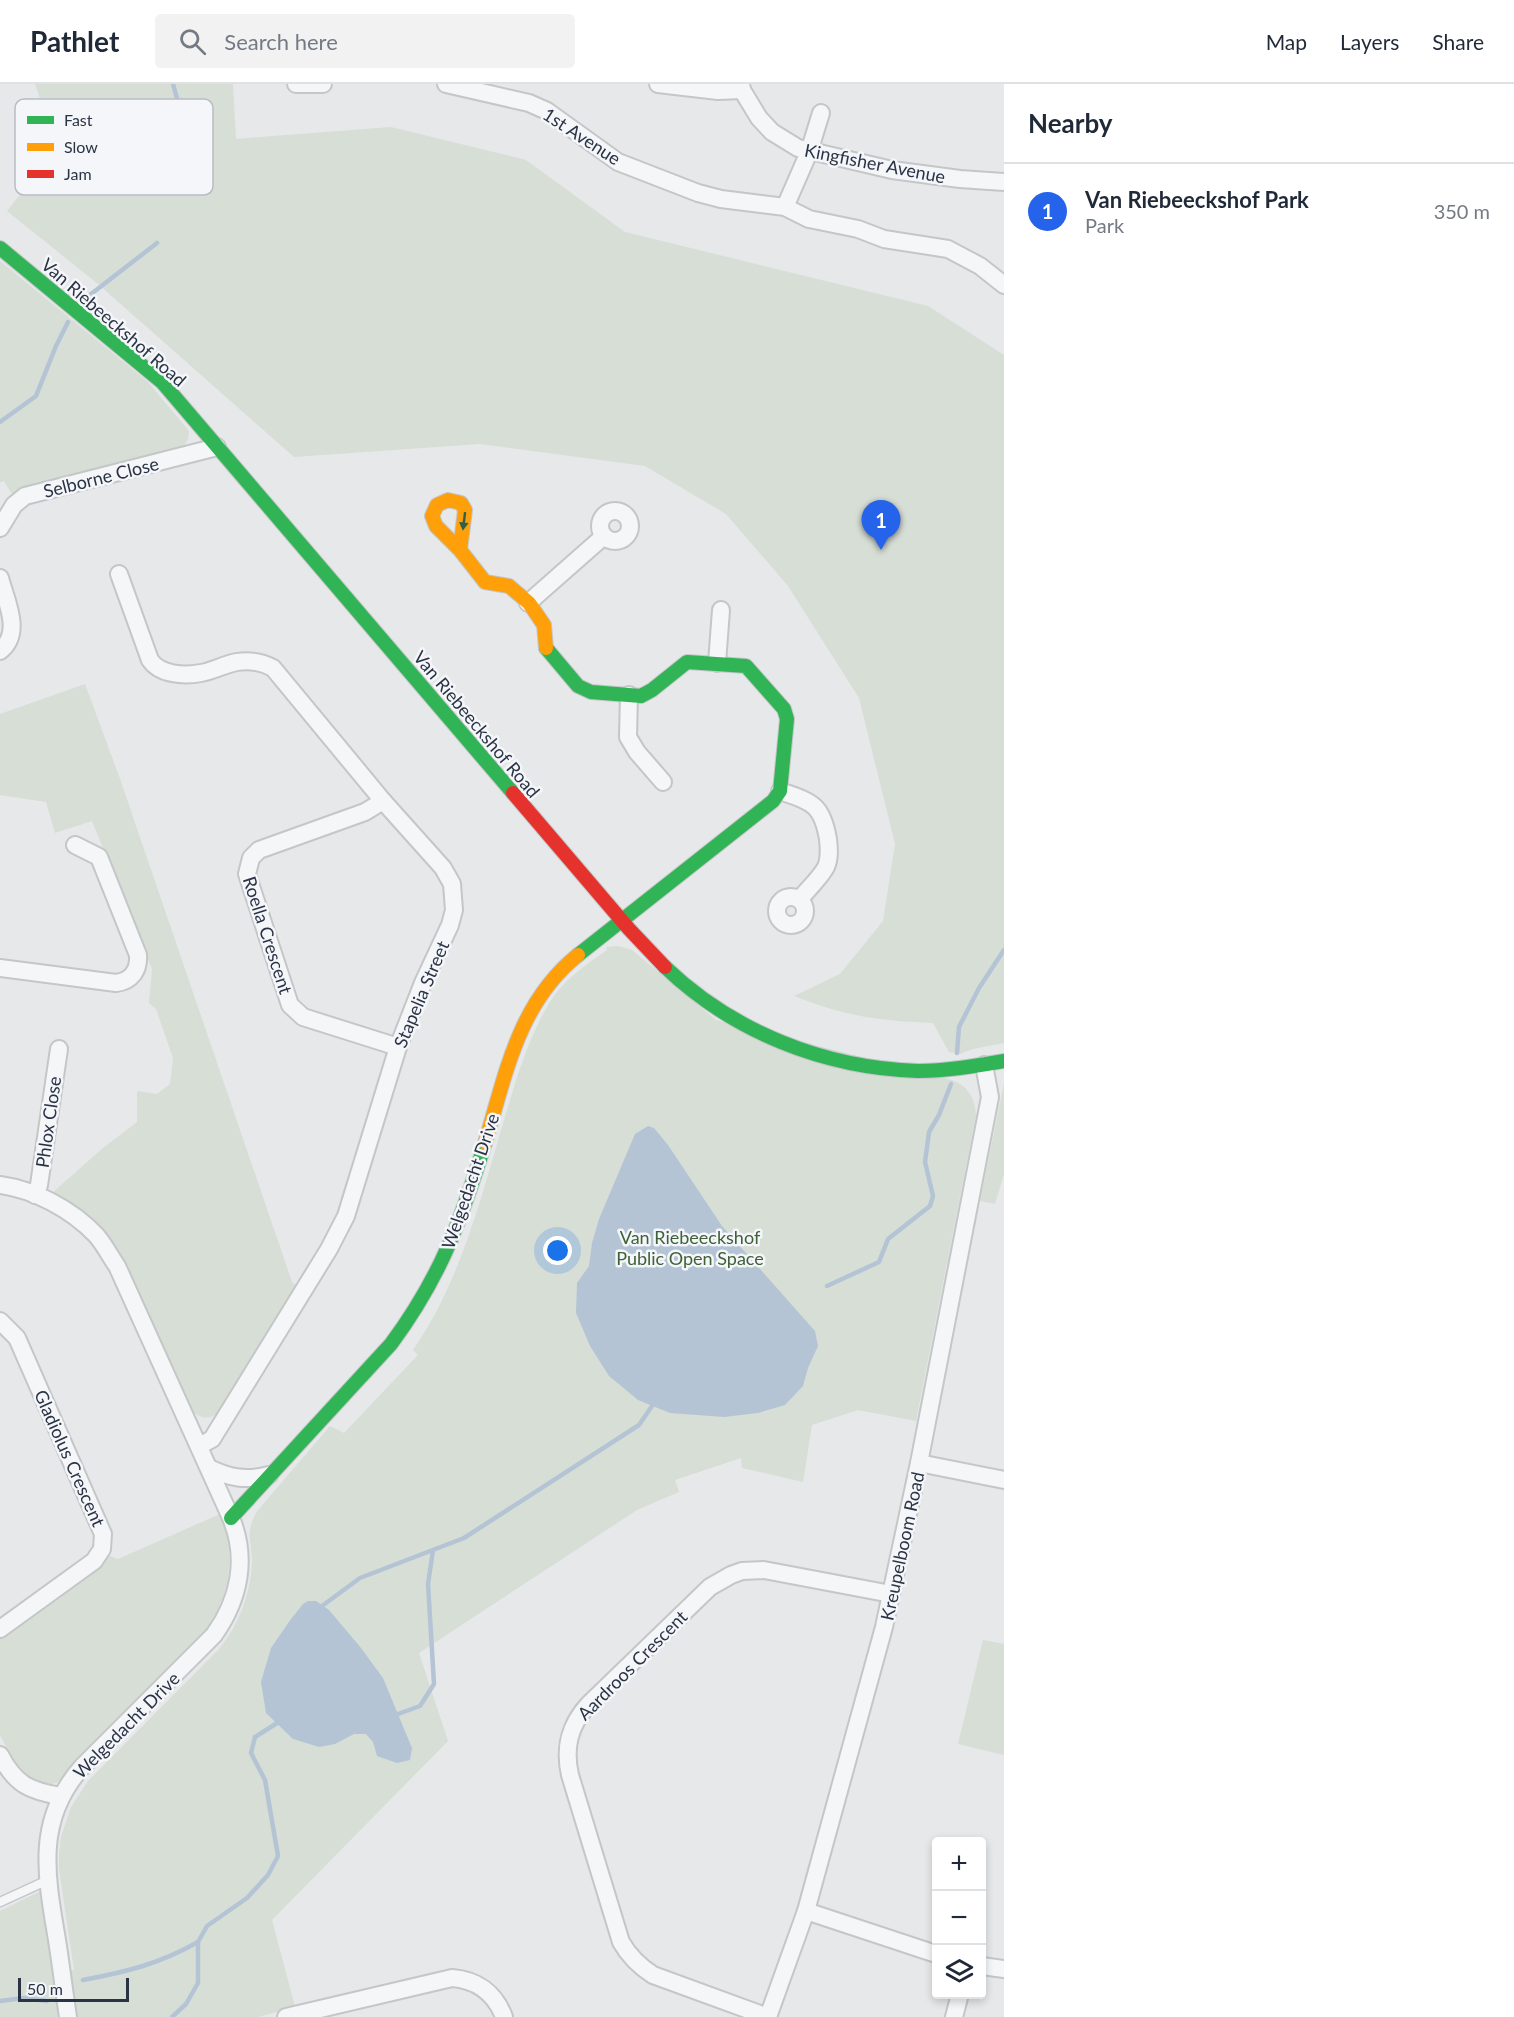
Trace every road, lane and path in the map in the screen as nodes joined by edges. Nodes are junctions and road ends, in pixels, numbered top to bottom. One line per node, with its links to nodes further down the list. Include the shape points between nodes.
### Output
1 (296, 84): 2 (street)
2 (323, 84)
3 (446, 84): 9 (street, 1st Avenue, via 529,103 547,111 618,162 678,185 722,199)
4 (658, 84): 5 (street, via 718,91)
5 (741, 87): 7 (street, Kingfisher Avenue, via 772,132)
6 (821, 112): 7 (street)
7 (809, 152): 8 (street, Kingfisher Avenue, via 892,170); 9 (street)
8 (1004, 182)
9 (785, 207): 11 (street, 1st Avenue, via 809,219 884,239 948,249 980,266)
10 (0, 248): 12 (street, Van Riebeeckshof Road, via 162,382)
11 (1004, 285)
12 (217, 447): 13 (street, Selborne Close, via 28,495 14,505); 28 (street, Van Riebeeckshof Road)
13 (0, 528)
14 (604, 536): 18 (street)
15 (460, 550): 18 (street, via 485,582 510,586)
16 (119, 574): 25 (street, Stapelia Street, via 156,668 164,673 200,673 237,662 263,663 273,668)
17 (0, 578): 20 (street, via 12,630 10,641)
18 (528, 603): 22 (street, via 543,620 546,648 578,686 591,692)
19 (721, 610): 21 (street)
20 (0, 651)
21 (717, 663): 22 (street, via 687,662 652,690 641,696); 24 (street, via 746,666 784,709 787,718)
22 (629, 695): 23 (street, via 628,737)
23 (663, 782)
24 (780, 791): 27 (street, via 817,808 825,822 829,848 826,867); 28 (street, Welgedacht Drive, via 747,823)
25 (383, 801): 30 (street, Stapelia Street, via 443,868 455,901 450,925); 30 (street, Roella Crescent, via 365,812 259,850 251,858 247,874 293,1009 303,1017)
26 (75, 845): 29 (street, via 99,857 138,955 135,973 116,983)
27 (800, 899)
28 (622, 921): 33 (street, Van Riebeeckshof Road, via 665,968 700,998 741,1024 789,1046 845,1063 891,1069); 40 (street, Welgedacht Drive, via 564,966 532,1007 516,1043 457,1226 427,1292 391,1344)
29 (0, 968)
30 (398, 1047): 37 (street, Stapelia Street, via 346,1216 212,1439)
31 (59, 1049): 35 (street, Phlox Close)
32 (1004, 1061): 33 (street, Van Riebeeckshof Road)
33 (984, 1065): 38 (street, Kreupelboom Road, via 990,1097)
34 (0, 1185): 35 (street, Welgedacht Drive)
35 (35, 1195): 37 (street, Welgedacht Drive, via 82,1222 97,1236 117,1266)
36 (0, 1322): 44 (street, Gladiolus Crescent, via 17,1338 103,1534 102,1549 94,1561)
37 (199, 1446): 39 (street, Welgedacht Drive)
38 (919, 1463): 41 (street); 43 (street, Kreupelboom Road)
39 (209, 1468): 40 (street, via 232,1478); 42 (street, Welgedacht Drive)
40 (269, 1475): 42 (street, Welgedacht Drive)
41 (1004, 1480)
42 (231, 1518): 46 (street, Welgedacht Drive, via 240,1569 235,1597 222,1623 198,1652 82,1767)
43 (891, 1594): 49 (street, Kreupelboom Road); 57 (street, Aardroos Crescent, via 764,1570 731,1575 710,1587 588,1705 570,1733 570,1775 626,1950 653,1975)
44 (0, 1629)
45 (0, 1755): 46 (street, via 19,1782 36,1791)
46 (61, 1796): 47 (street, Welgedacht Drive, via 49,1829)
47 (48, 1880): 48 (lane); 54 (street, Welgedacht Drive)
48 (0, 1902)
49 (806, 1911): 50 (street); 57 (street, Kreupelboom Road)
50 (932, 1953)
51 (986, 1967): 52 (street)
52 (1004, 1969)
53 (959, 1999): 58 (street)
54 (68, 2017)
55 (286, 2017): 56 (street, via 452,1978 483,1987 498,2003)
56 (504, 2017)
57 (768, 2017)
58 (954, 2017)

